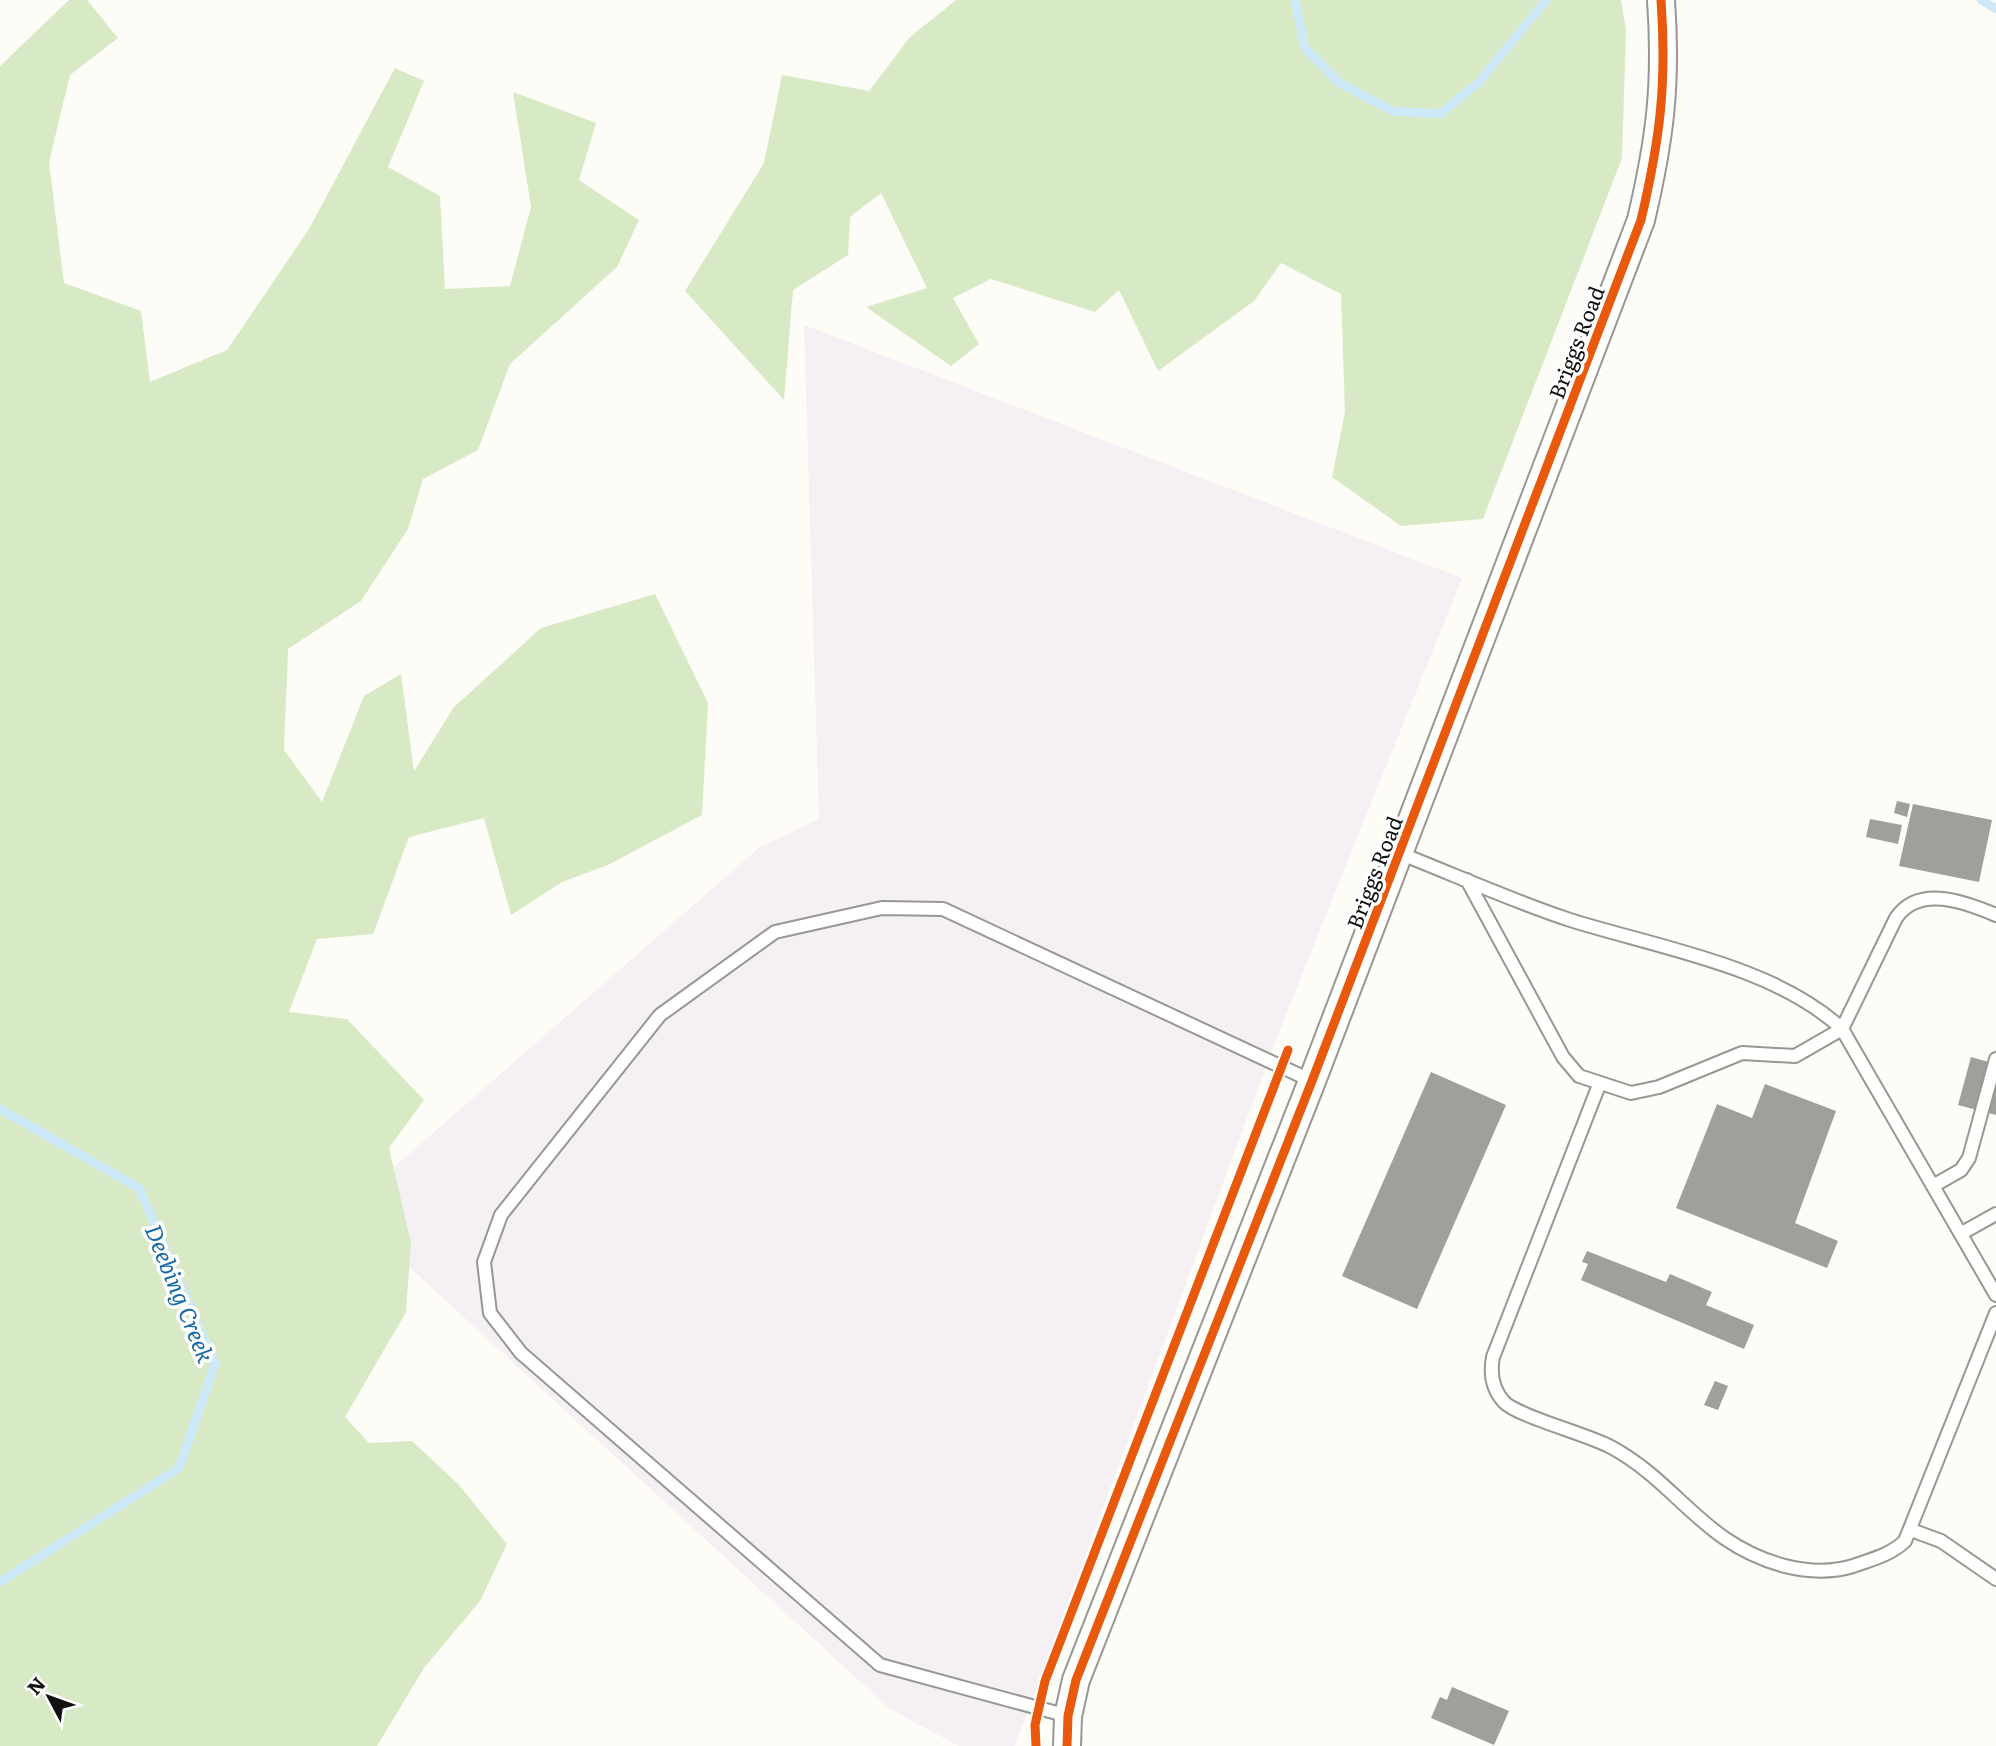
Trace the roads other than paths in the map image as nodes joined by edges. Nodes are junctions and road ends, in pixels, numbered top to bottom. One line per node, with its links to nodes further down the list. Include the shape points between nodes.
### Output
1 (1661, 0): 2 (street, Briggs Road, via 1665,58 1661,125 1641,220)
2 (1399, 853): 3 (lane); 7 (street, Briggs Road)
3 (1467, 880): 5 (lane, via 1565,918 1740,971 1828,1016); 8 (lane, via 1563,1057 1579,1076)
4 (1996, 915): 5 (lane, via 1936,897 1903,907)
5 (1842, 1029): 8 (lane, via 1795,1056 1742,1052 1659,1087 1631,1093); 9 (lane)
6 (1996, 1059): 9 (lane, via 1969,1157 1961,1170)
7 (1312, 1081): 16 (street, Briggs Road, via 1081,1668); 16 (lane, via 943,909 882,908 775,932 660,1015 501,1215 484,1262 490,1313 521,1353 880,1665)
8 (1599, 1085): 14 (lane, via 1493,1357 1490,1370 1498,1394 1517,1410 1613,1448 1652,1476 1722,1539 1768,1561 1815,1572 1839,1570 1892,1553)
9 (1933, 1185): 11 (lane)
10 (1996, 1214): 11 (lane)
11 (1962, 1233): 12 (lane)
12 (1996, 1295)
13 (1996, 1314): 14 (lane)
14 (1910, 1530): 15 (lane, via 1941,1541)
15 (1996, 1579)
16 (1068, 1716): 17 (street, Briggs Road)
17 (1067, 1746)

